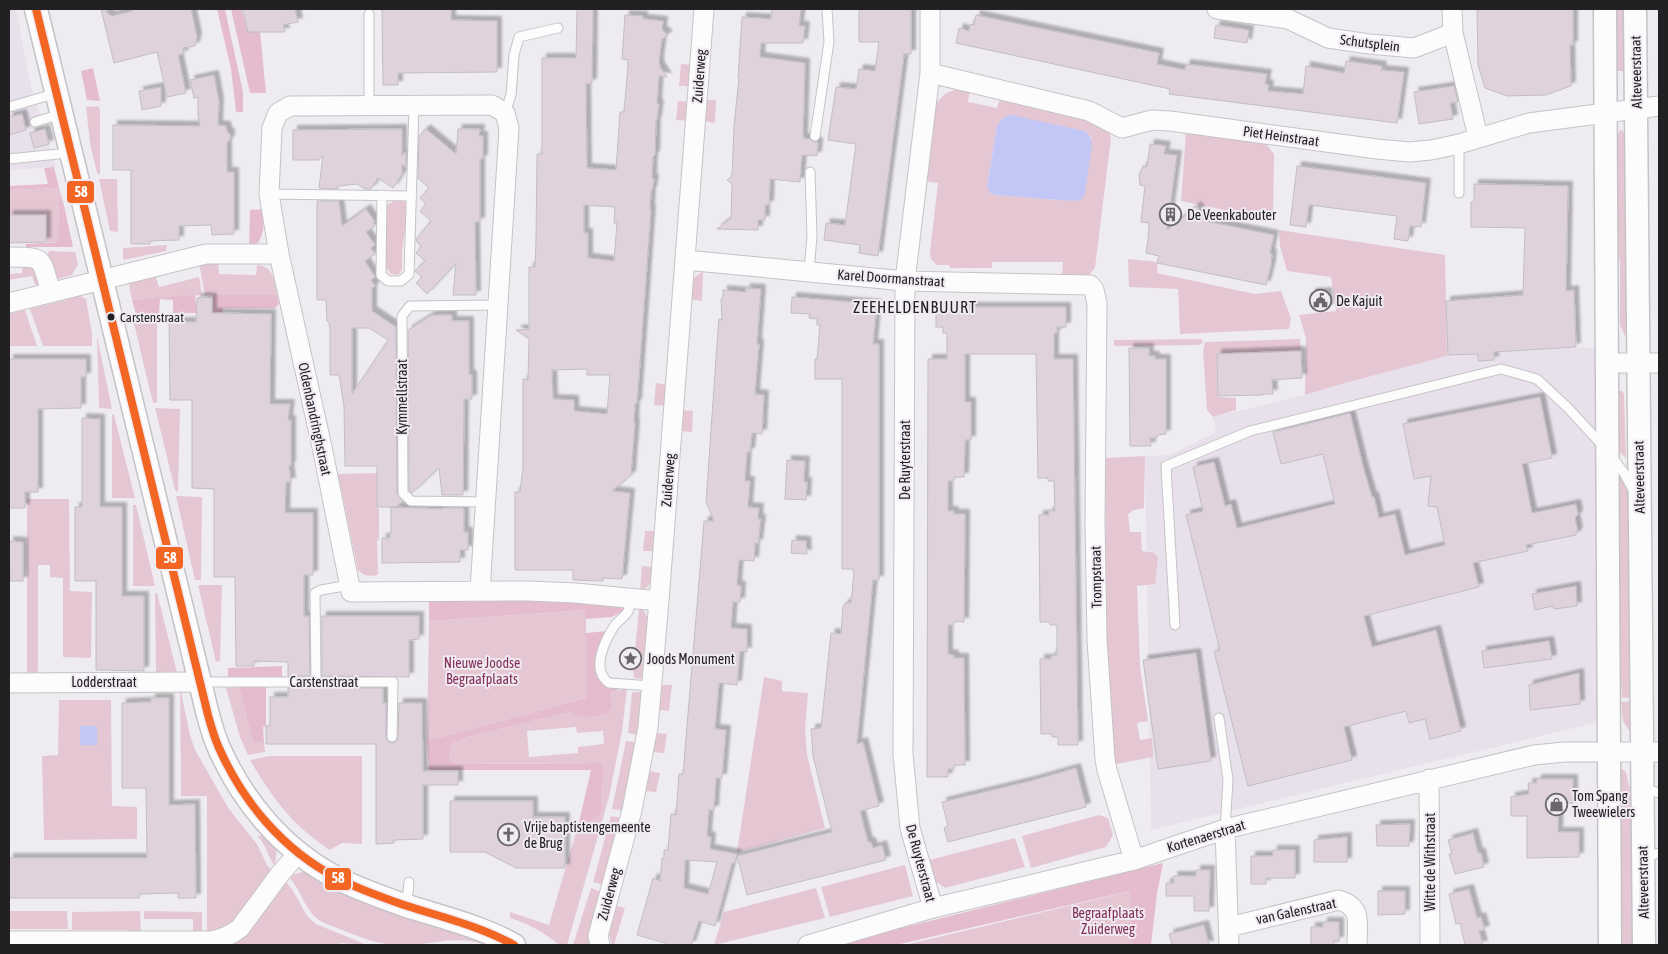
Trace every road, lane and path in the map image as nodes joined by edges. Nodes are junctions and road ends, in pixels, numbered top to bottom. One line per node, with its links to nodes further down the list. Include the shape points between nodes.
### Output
1 (36, 9): 14 (street)
2 (704, 9): 35 (street, Zuiderweg)
3 (827, 9): 23 (lane, via 829,42)
4 (930, 9): 13 (street, De Ruyterstraat)
5 (1217, 9): 10 (street, Schutsplein)
6 (1452, 9): 12 (street)
7 (1605, 9): 21 (street)
8 (1636, 9): 19 (street, Alteveerstraat)
9 (369, 14): 15 (lane)
10 (1288, 14): 12 (street, Schutsplein, via 1328,38 1387,46 1414,48)
11 (558, 28): 20 (lane, via 519,37 511,95)
12 (1453, 32): 24 (street)
13 (930, 73): 25 (street, Piet Heinstraat, via 1089,111 1122,128 1152,120 1170,121 1409,152); 38 (street, De Ruyterstraat)
14 (60, 103): 18 (lane); 22 (lane); 26 (street)
15 (369, 105): 16 (street); 30 (street, via 290,106 278,113 272,128)
16 (414, 106): 20 (street, via 492,105); 32 (lane)
17 (1659, 106): 19 (street, Piet Heinstraat)
18 (9, 107)
19 (1637, 108): 21 (street, Piet Heinstraat); 44 (street, Alteveerstraat)
20 (505, 113): 42 (street, via 509,128)
21 (1605, 114): 24 (street, Piet Heinstraat, via 1529,123); 43 (street)
22 (35, 122)
23 (815, 136)
24 (1478, 137): 25 (street, Piet Heinstraat)
25 (1458, 144): 29 (lane)
26 (71, 151): 27 (lane); 37 (street)
27 (9, 159)
28 (810, 172): 36 (lane, via 812,236)
29 (1459, 193)
30 (269, 194): 31 (lane); 33 (street, Oldenbandringhstraat)
31 (382, 195): 32 (lane); 32 (lane, via 381,275 388,282 401,281 409,274)
32 (412, 196)
33 (279, 254): 37 (street, via 206,254); 48 (street, Oldenbandringhstraat)
34 (9, 257): 40 (street, via 36,257 41,261)
35 (685, 260): 36 (street, Karel Doormanstraat); 51 (street, Zuiderweg)
36 (809, 272): 38 (street, Karel Doormanstraat)
37 (102, 279): 40 (street); 54 (street)
38 (905, 281): 39 (street, Karel Doormanstraat, via 1090,285); 69 (street, De Ruyterstraat, via 904,754 910,828)
39 (1094, 290): 66 (street, Trompstraat, via 1097,304 1097,640 1105,758)
40 (51, 292): 41 (street)
41 (9, 303)
42 (499, 305): 46 (street); 46 (lane, Kymmellstraat, via 410,306 402,316 403,493 411,501)
43 (1607, 363): 44 (street); 45 (street)
44 (1648, 363): 47 (street, Alteveerstraat)
45 (1608, 451): 47 (lane); 52 (lane, via 1537,379 1501,369 1250,431 1166,466); 60 (street)
46 (485, 502): 49 (street)
47 (1639, 502): 59 (street, Alteveerstraat)
48 (350, 586): 49 (street, via 351,592); 55 (lane, via 315,593)
49 (480, 591): 50 (street, via 575,593)
50 (630, 599): 51 (street); 56 (lane, via 628,612 616,624 605,644 600,670 609,683)
51 (659, 601): 56 (street, Zuiderweg)
52 (1176, 625)
53 (9, 682): 54 (street, Lodderstraat)
54 (191, 682): 55 (lane, Carstenstraat); 64 (street, via 208,715 218,746 240,787 266,823)
55 (316, 682): 58 (lane, Carstenstraat, via 392,682)
56 (652, 686): 73 (street, Zuiderweg, via 641,768 598,936)
57 (1219, 718): 63 (lane, via 1228,780)
58 (392, 737)
59 (1650, 751): 60 (street, Kortenaerstraat); 62 (street, Alteveerstraat)
60 (1608, 753): 61 (street, Kortenaerstraat, via 1534,755); 77 (street)
61 (1429, 779): 63 (street, Kortenaerstraat); 76 (street, Witte de Withstraat)
62 (1650, 790): 65 (street, Alteveerstraat)
63 (1225, 829): 66 (street, Kortenaerstraat); 70 (street, van Galenstraat)
64 (299, 852): 68 (street, via 337,878); 71 (street, via 240,928 222,939)
65 (1651, 855): 78 (street, Alteveerstraat)
66 (1134, 860): 69 (street, Kortenaerstraat)
67 (409, 882): 68 (lane, via 408,893)
68 (394, 901): 72 (street, via 475,927)
69 (933, 908): 74 (street, Kortenaerstraat)
70 (1229, 936): 75 (street, van Galenstraat, via 1339,900 1350,903 1357,913)
71 (9, 941)
72 (514, 945)
73 (600, 945)
74 (808, 945)
75 (1356, 945)
76 (1430, 945)
77 (1610, 945)
78 (1644, 945)

